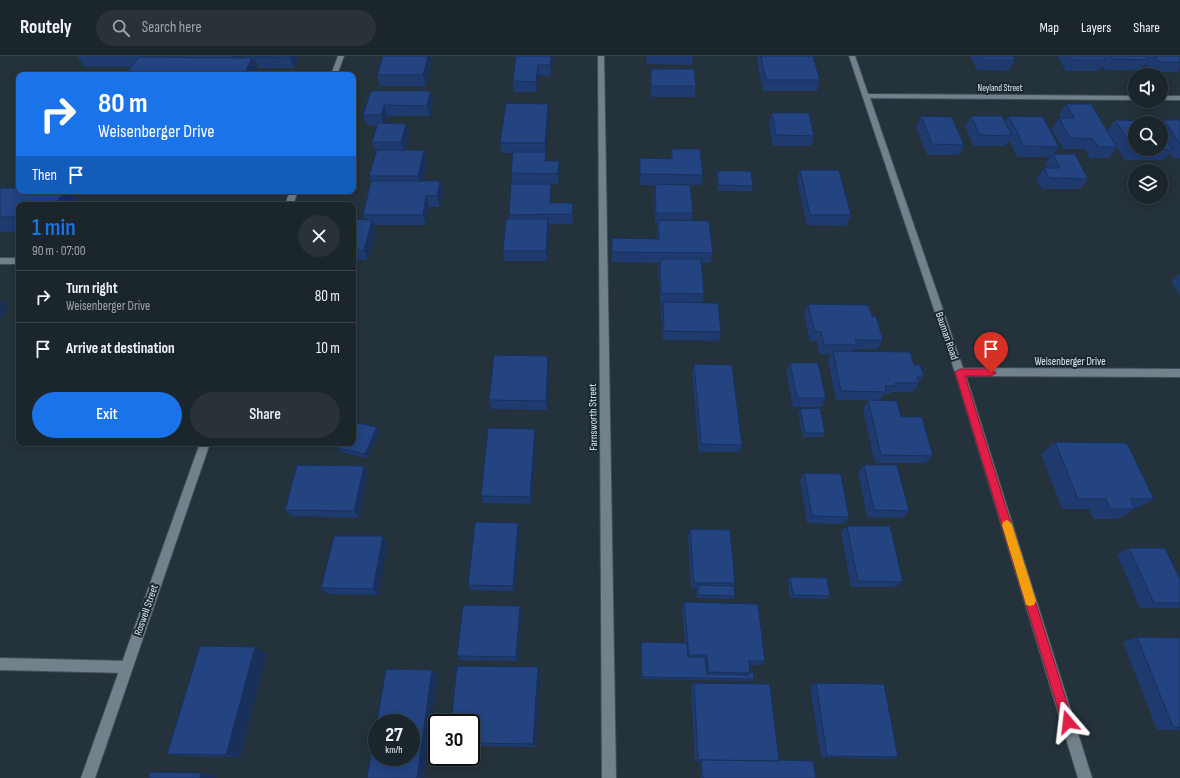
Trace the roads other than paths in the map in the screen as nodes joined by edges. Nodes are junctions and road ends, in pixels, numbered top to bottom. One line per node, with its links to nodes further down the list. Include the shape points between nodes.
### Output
1 (341, 56): 4 (street)
2 (601, 56): 17 (street, Farnsworth Street)
3 (852, 56): 5 (street, Bauman Road)
4 (335, 72)
5 (865, 96): 6 (street, Neyland Street); 11 (street, Bauman Road)
6 (1128, 98)
7 (1168, 98): 8 (street)
8 (1180, 98)
9 (0, 261): 10 (street)
10 (16, 261)
11 (960, 372): 12 (street, Weisenberger Drive); 18 (street, Bauman Road)
12 (1180, 373)
13 (204, 446): 15 (street, Roswell Street)
14 (0, 664): 15 (street)
15 (127, 667): 16 (street, Roswell Street)
16 (88, 778)
17 (609, 778)
18 (1085, 778)

